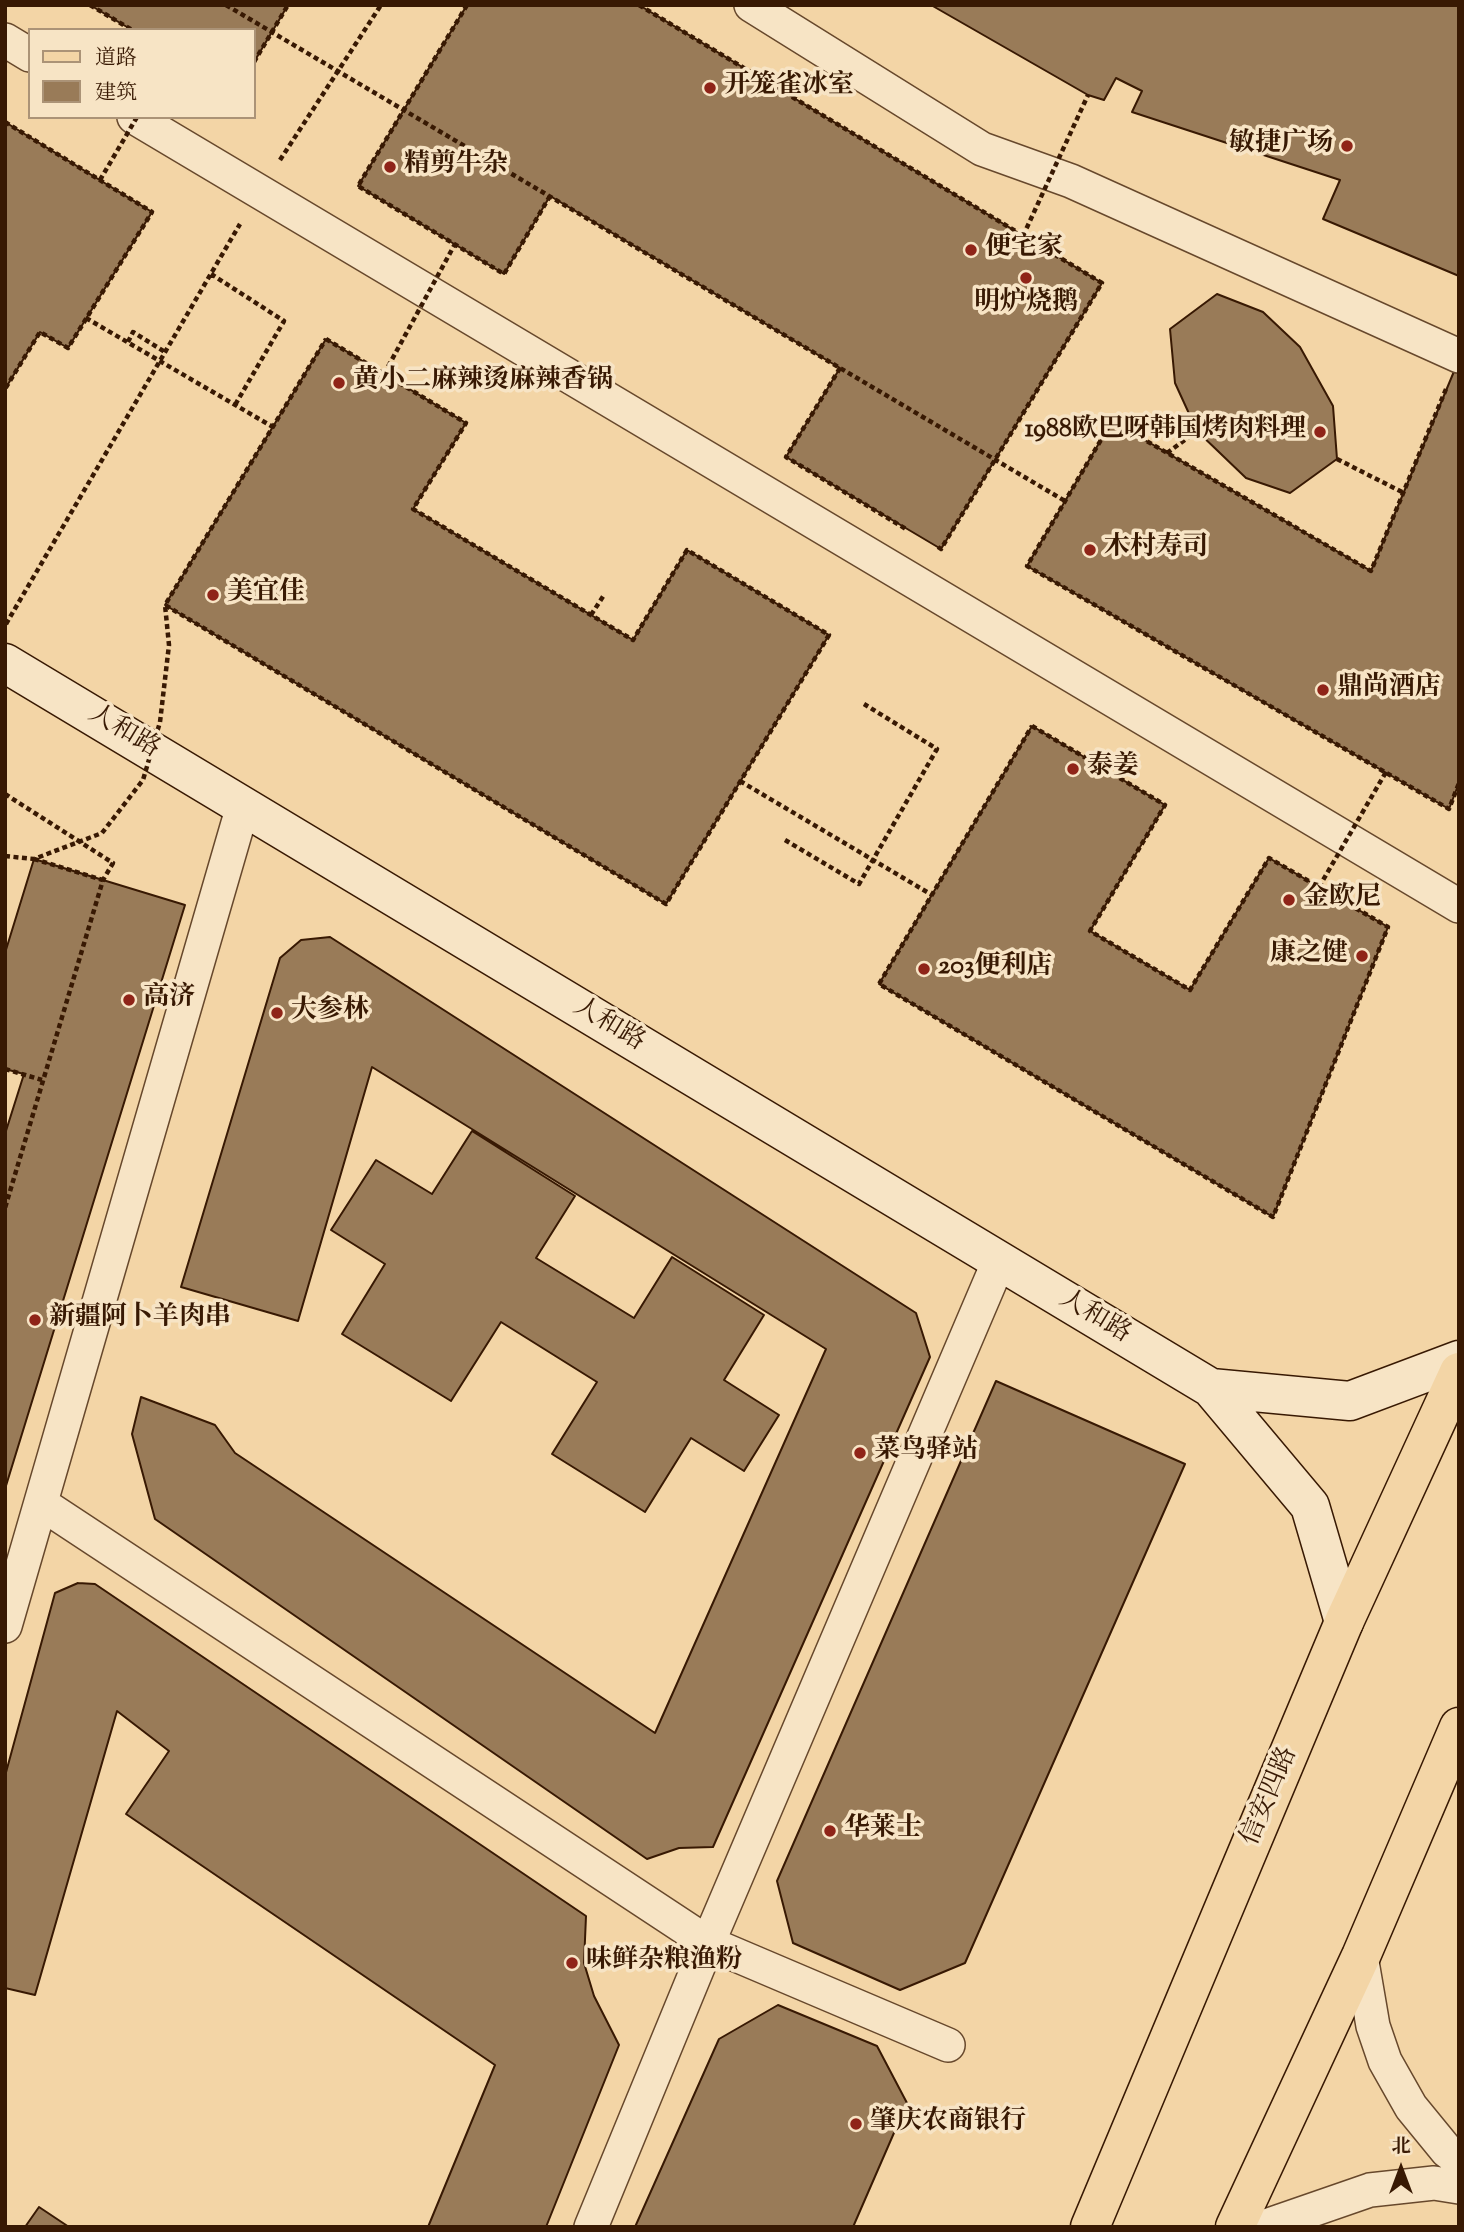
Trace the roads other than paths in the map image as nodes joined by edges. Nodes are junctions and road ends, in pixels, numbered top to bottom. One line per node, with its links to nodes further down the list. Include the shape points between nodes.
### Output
1 (751, 5): 5 (street, via 982,149 1071,181)
2 (5, 40): 3 (street)
3 (28, 54)
4 (138, 119): 8 (street)
5 (1454, 368)
6 (5, 663): 7 (street, 人和路)
7 (243, 806): 9 (street, 人和路); 13 (street)
8 (1459, 906)
9 (999, 1261): 12 (street, 人和路); 17 (street)
10 (1459, 1360): 12 (street, via 1350,1402)
11 (1459, 1372): 14 (main road, 信安四路)
12 (1212, 1388): 14 (street, via 1310,1506)
13 (41, 1504): 15 (street); 17 (street)
14 (1344, 1622): 23 (main road, 信安四路)
15 (5, 1626)
16 (1459, 1727): 18 (main road)
17 (708, 1943): 19 (street); 22 (street)
18 (1361, 1956): 20 (street, via 1384,2061 1411,2107); 24 (main road)
19 (948, 2045)
20 (1459, 2160)
21 (1459, 2187): 25 (street, via 1434,2183 1370,2190)
22 (591, 2227)
23 (1090, 2227)
24 (1236, 2227)
25 (1263, 2227)

